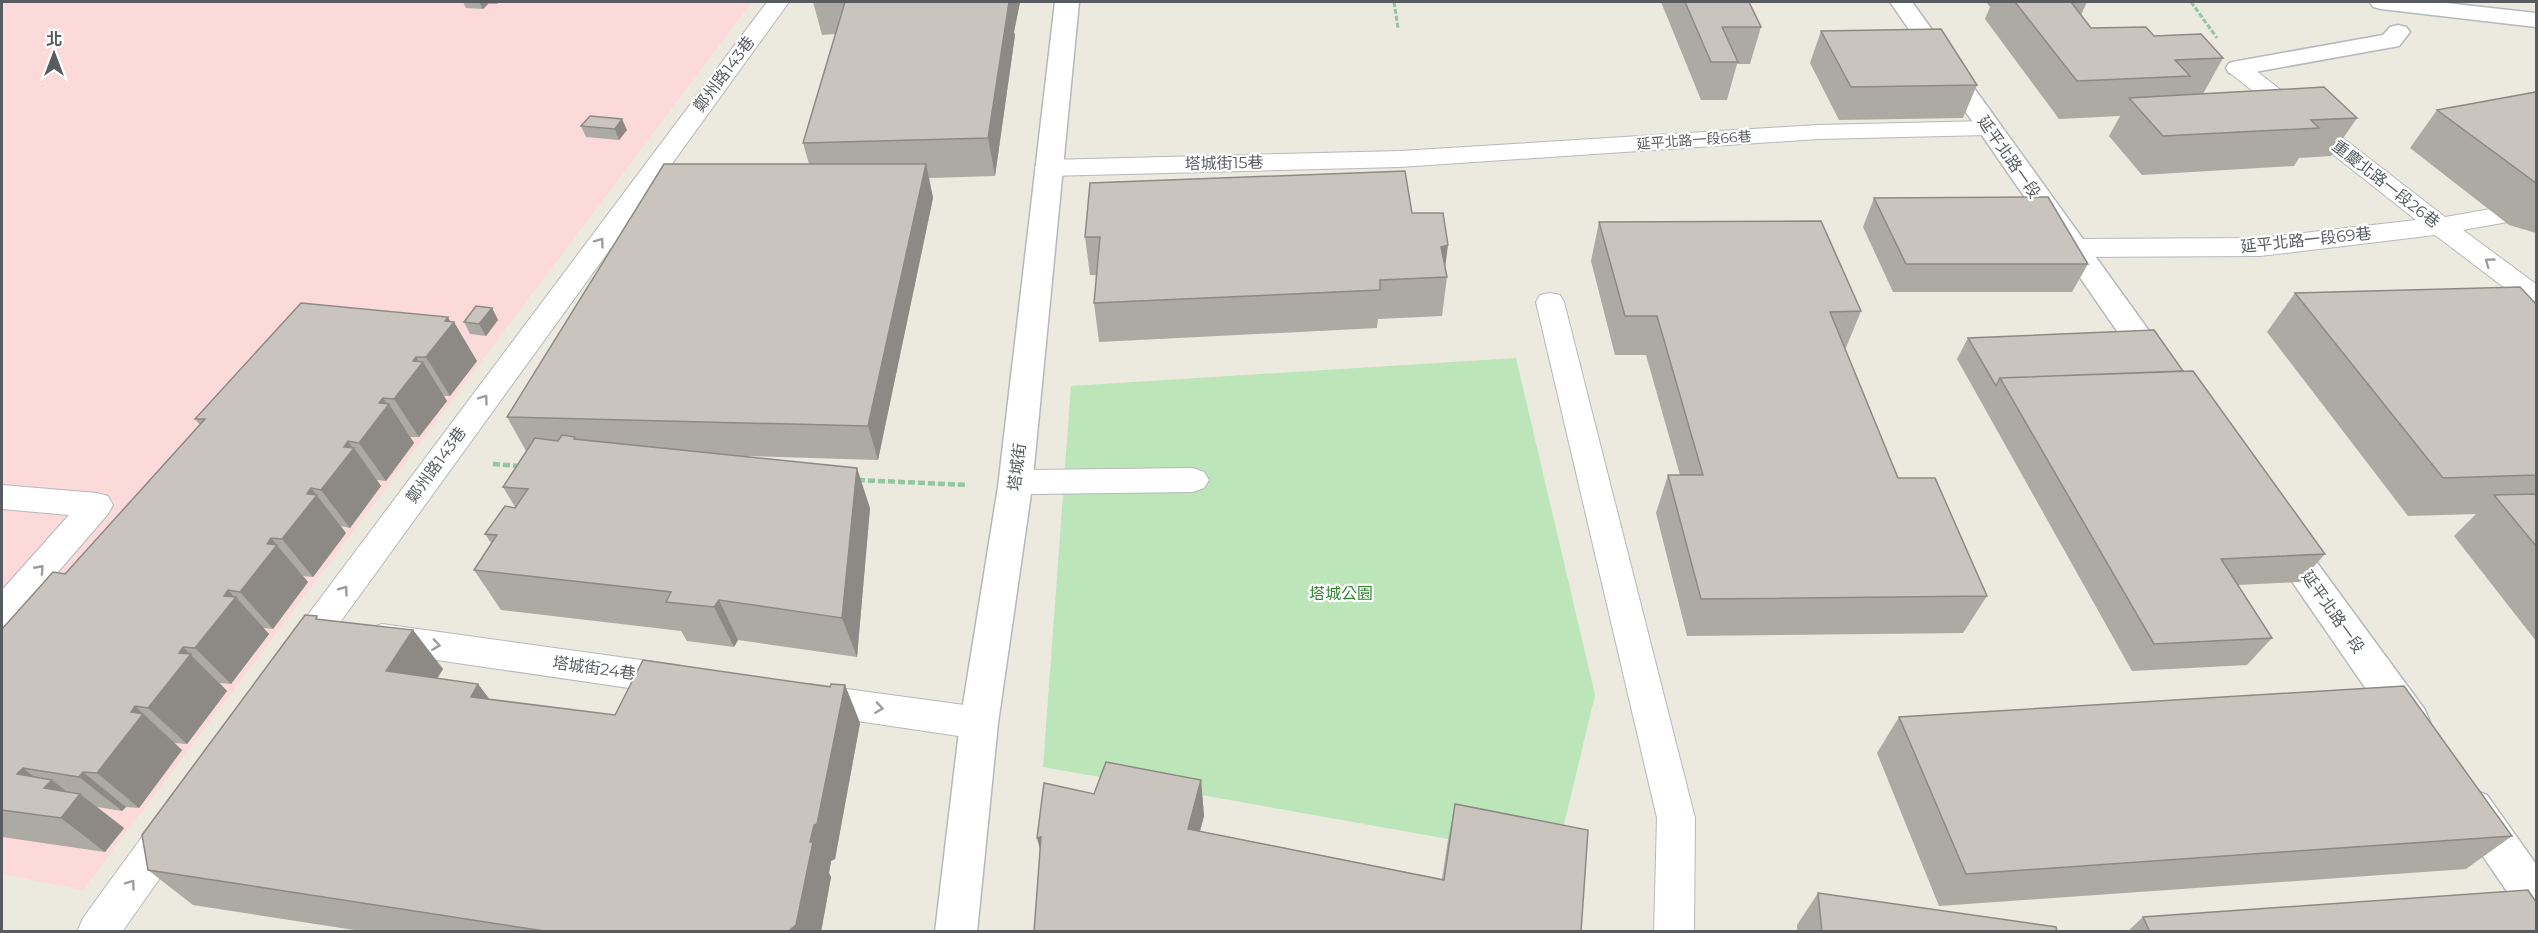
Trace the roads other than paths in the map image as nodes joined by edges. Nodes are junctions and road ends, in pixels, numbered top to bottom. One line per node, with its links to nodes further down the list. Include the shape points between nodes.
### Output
1 (778, 2): 22 (lane, 鄭州路143巷, one-way to 1)
2 (1067, 2): 10 (street, 塔城街)
3 (1901, 2): 8 (street, 延平北路一段)
4 (2381, 2): 5 (street)
5 (2536, 20)
6 (2398, 32): 7 (street, via 2391,41)
7 (2238, 68): 12 (lane, 重慶北路一段26巷)
8 (1988, 128): 9 (lane, 延平北路一段66巷, via 1818,132); 13 (street, 延平北路一段)
9 (1400, 159): 10 (lane, 塔城街15巷)
10 (1048, 168): 18 (street, 塔城街)
11 (2536, 209): 12 (lane, 延平北路一段69巷)
12 (2440, 226): 13 (lane, 延平北路一段69巷, via 2260,247); 14 (lane, 重慶北路一段26巷, one-way to 12)
13 (2074, 248): 16 (street, 延平北路一段)
14 (2536, 297)
15 (1550, 302): 33 (lane, via 1676,818)
16 (2177, 393)
17 (1193, 480): 18 (lane, via 1030,482)
18 (1015, 487): 26 (street, 塔城街)
19 (2, 497): 21 (lane, one-way to 19, via 98,505)
20 (2267, 519): 27 (street, 延平北路一段)
21 (2, 613)
22 (316, 628): 23 (lane, 鄭州路143巷); 24 (lane, 塔城街24巷, one-way to 24)
23 (282, 676)
24 (707, 684)
25 (778, 694): 26 (lane, one-way to 26)
26 (979, 723): 32 (street, 塔城街)
27 (2426, 742)
28 (2453, 781): 30 (street)
29 (186, 808): 31 (lane, one-way to 29)
30 (2536, 898)
31 (97, 932)
32 (956, 932)
33 (1674, 932)

